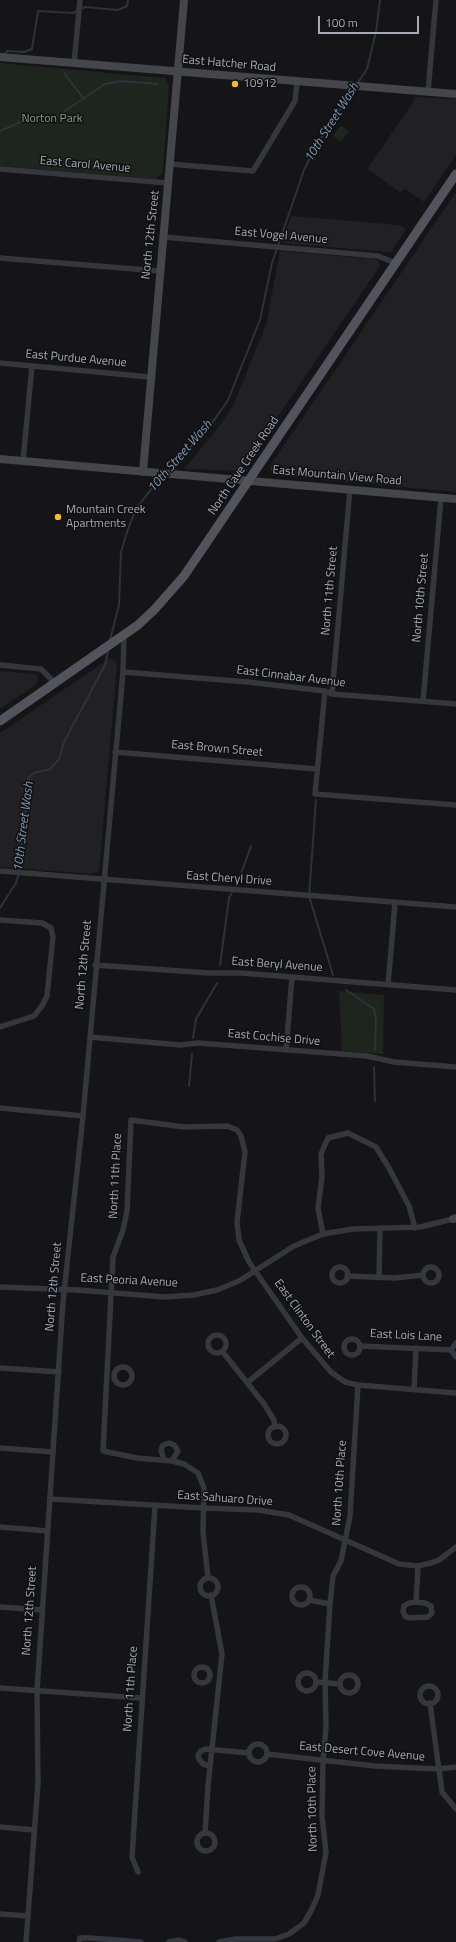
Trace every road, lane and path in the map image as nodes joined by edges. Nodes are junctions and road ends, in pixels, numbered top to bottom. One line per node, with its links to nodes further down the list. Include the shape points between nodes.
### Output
1 (80, 0): 5 (street)
2 (184, 0): 6 (street, North 12th Street)
3 (436, 0): 8 (street)
4 (0, 57): 5 (street, East Hatcher Road)
5 (74, 64): 6 (street, East Hatcher Road)
6 (179, 72): 7 (street, East Hatcher Road); 10 (street, North 12th Street)
7 (297, 82): 8 (street, East Hatcher Road); 10 (street, via 293,105 253,171)
8 (428, 92): 9 (street, East Hatcher Road)
9 (456, 94)
10 (170, 164): 13 (street, North 12th Street)
11 (0, 169): 13 (street, East Carol Avenue)
12 (456, 174): 16 (main road, North Cave Creek Road)
13 (168, 183): 14 (street, North 12th Street)
14 (163, 237): 16 (street, East Vogel Avenue, via 378,256); 17 (street, North 12th Street)
15 (0, 258): 17 (street)
16 (395, 263): 24 (main road, North Cave Creek Road)
17 (159, 271): 20 (street, North 12th Street)
18 (0, 363): 19 (street, East Purdue Avenue)
19 (32, 366): 20 (street, East Purdue Avenue); 22 (street)
20 (150, 377): 23 (street, North 12th Street)
21 (0, 459): 22 (street, East Mountain View Road)
22 (23, 461): 23 (street, East Mountain View Road)
23 (143, 472): 24 (street, East Mountain View Road)
24 (247, 481): 25 (street, East Mountain View Road); 28 (main road, North Cave Creek Road, via 184,576 154,610)
25 (350, 489): 26 (street, East Mountain View Road); 33 (street, North 11th Street)
26 (441, 498): 27 (street, East Mountain View Road); 34 (street, North 10th Street)
27 (456, 499)
28 (121, 638): 30 (street, North 12th Street); 31 (main road, North Cave Creek Road)
29 (0, 665): 31 (street, via 41,669)
30 (123, 672): 32 (street, East Cinnabar Avenue); 37 (street, North 12th Street)
31 (55, 683): 36 (main road, North Cave Creek Road)
32 (325, 691): 33 (street, East Cinnabar Avenue); 38 (street)
33 (332, 694): 34 (street, East Cinnabar Avenue)
34 (423, 701): 35 (street, East Cinnabar Avenue)
35 (456, 704)
36 (0, 721)
37 (115, 752): 38 (street, East Brown Street); 41 (street, North 12th Street)
38 (317, 769): 39 (street, via 315,794)
39 (456, 805)
40 (0, 871): 41 (street, East Cheryl Drive)
41 (104, 880): 42 (street, East Cheryl Drive); 45 (street, North 12th Street)
42 (395, 903): 43 (street, East Cheryl Drive); 47 (street)
43 (456, 907)
44 (0, 920): 49 (street, via 42,923 51,928 52,936 47,996 42,1006 34,1016)
45 (95, 965): 46 (street, East Beryl Avenue); 50 (street, North 12th Street)
46 (292, 977): 47 (street, East Beryl Avenue); 51 (street)
47 (388, 985): 48 (street, East Beryl Avenue)
48 (456, 990)
49 (0, 1027)
50 (90, 1037): 51 (street, East Cochise Drive); 54 (street, North 12th Street)
51 (286, 1050): 52 (street, East Cochise Drive)
52 (456, 1066)
53 (0, 1108): 54 (street)
54 (83, 1116): 65 (street, North 12th Street)
55 (131, 1120): 60 (street, East Clinton Street, via 184,1127 227,1126 237,1130 245,1152 238,1232 244,1253); 66 (street, North 11th Place, via 127,1212 113,1257)
56 (454, 1218): 57 (street, East Peoria Avenue)
57 (415, 1228): 58 (street, East Peoria Avenue); 59 (street, via 409,1206 376,1147 348,1132 328,1138 321,1154 322,1177 318,1208)
58 (380, 1229): 59 (street, East Peoria Avenue, via 353,1229); 63 (street)
59 (323, 1234): 60 (street, East Peoria Avenue, via 294,1246)
60 (255, 1270): 66 (street, East Peoria Avenue, via 227,1286 194,1295 165,1297); 67 (street, East Clinton Street)
61 (347, 1276): 63 (street)
62 (423, 1276): 63 (street)
63 (379, 1278)
64 (0, 1287): 65 (street, East Peoria Avenue)
65 (65, 1290): 66 (street, East Peoria Avenue); 75 (street, North 12th Street)
66 (110, 1293): 76 (street, North 11th Place)
67 (302, 1338): 78 (street); 79 (street, East Clinton Street, via 331,1372 345,1382)
68 (456, 1343): 71 (street, East Lois Lane)
69 (360, 1346): 70 (street, East Lois Lane)
70 (416, 1348): 71 (street, East Lois Lane); 80 (street)
71 (451, 1350): 73 (street, East Lois Lane)
72 (222, 1351): 78 (street)
73 (456, 1357)
74 (0, 1368): 75 (street)
75 (59, 1372): 84 (street, North 12th Street)
76 (108, 1375): 77 (street); 85 (street, North 11th Place, via 103,1451)
77 (114, 1375)
78 (248, 1382): 82 (street, via 274,1420)
79 (358, 1386): 80 (street, East Clinton Street); 92 (street, North 10th Place, via 350,1516)
80 (414, 1389): 81 (street, East Clinton Street)
81 (456, 1393)
82 (275, 1427)
83 (0, 1448): 84 (street)
84 (53, 1452): 87 (street, North 12th Street)
85 (164, 1460): 86 (street); 86 (street, via 161,1450 163,1445 170,1443 174,1444 178,1451)
86 (172, 1461): 89 (street, via 184,1464 198,1474 204,1488)
87 (50, 1498): 88 (street, East Sahuaro Drive); 91 (street, North 12th Street)
88 (154, 1506): 89 (street, East Sahuaro Drive); 109 (street, North 11th Place)
89 (203, 1508): 92 (street, East Sahuaro Drive, via 258,1510 289,1515); 95 (street, via 202,1532)
90 (0, 1527): 91 (street)
91 (48, 1531): 101 (street, North 12th Street)
92 (346, 1540): 94 (street, East Sahuaro Drive, via 399,1564); 99 (street, North 10th Place, via 341,1561 333,1576)
93 (456, 1547): 94 (street, East Sahuaro Drive, via 439,1560)
94 (418, 1566): 98 (street)
95 (208, 1578): 96 (street, via 213,1579 218,1586 217,1591); 96 (street, via 202,1583 201,1588 203,1593)
96 (211, 1595): 103 (street, via 222,1654)
97 (309, 1600): 99 (street)
98 (416, 1602): 98 (street, via 404,1606 405,1616 425,1618 431,1615 429,1604)
99 (330, 1604): 105 (street, North 10th Place)
100 (0, 1607): 101 (street)
101 (42, 1610): 108 (street, North 12th Street)
102 (210, 1675): 103 (street)
103 (221, 1675): 111 (street)
104 (316, 1682): 105 (street)
105 (326, 1682): 106 (street); 114 (street, North 10th Place)
106 (340, 1684)
107 (0, 1688): 108 (street)
108 (37, 1691): 109 (street); 120 (street, North 12th Street, via 38,1783)
109 (141, 1698): 122 (street, North 11th Place, via 132,1857)
110 (430, 1703): 117 (street)
111 (212, 1750): 112 (street, East Desert Cove Avenue); 115 (street); 115 (street, via 203,1750 198,1755 198,1760)
112 (250, 1753): 113 (street, East Desert Cove Avenue, via 253,1760 258,1762); 113 (street, East Desert Cove Avenue, via 252,1747 260,1745 266,1749)
113 (267, 1754): 114 (street, East Desert Cove Avenue)
114 (323, 1761): 117 (street, East Desert Cove Avenue); 130 (street, North 10th Place, via 322,1816 326,1852 324,1872 311,1911 297,1929 275,1939 236,1939)
115 (210, 1766): 121 (street)
116 (456, 1767): 117 (street, East Desert Cove Avenue)
117 (438, 1769): 118 (street, via 442,1792)
118 (456, 1809)
119 (0, 1827): 120 (street)
120 (34, 1830): 124 (street, North 12th Street)
121 (205, 1833)
122 (138, 1872)
123 (0, 1914): 124 (street)
124 (28, 1916): 126 (street, North 12th Street)
125 (80, 1940): 127 (street)
126 (26, 1942)
127 (141, 1942)
128 (169, 1942): 129 (street)
129 (185, 1942)
130 (218, 1942)

